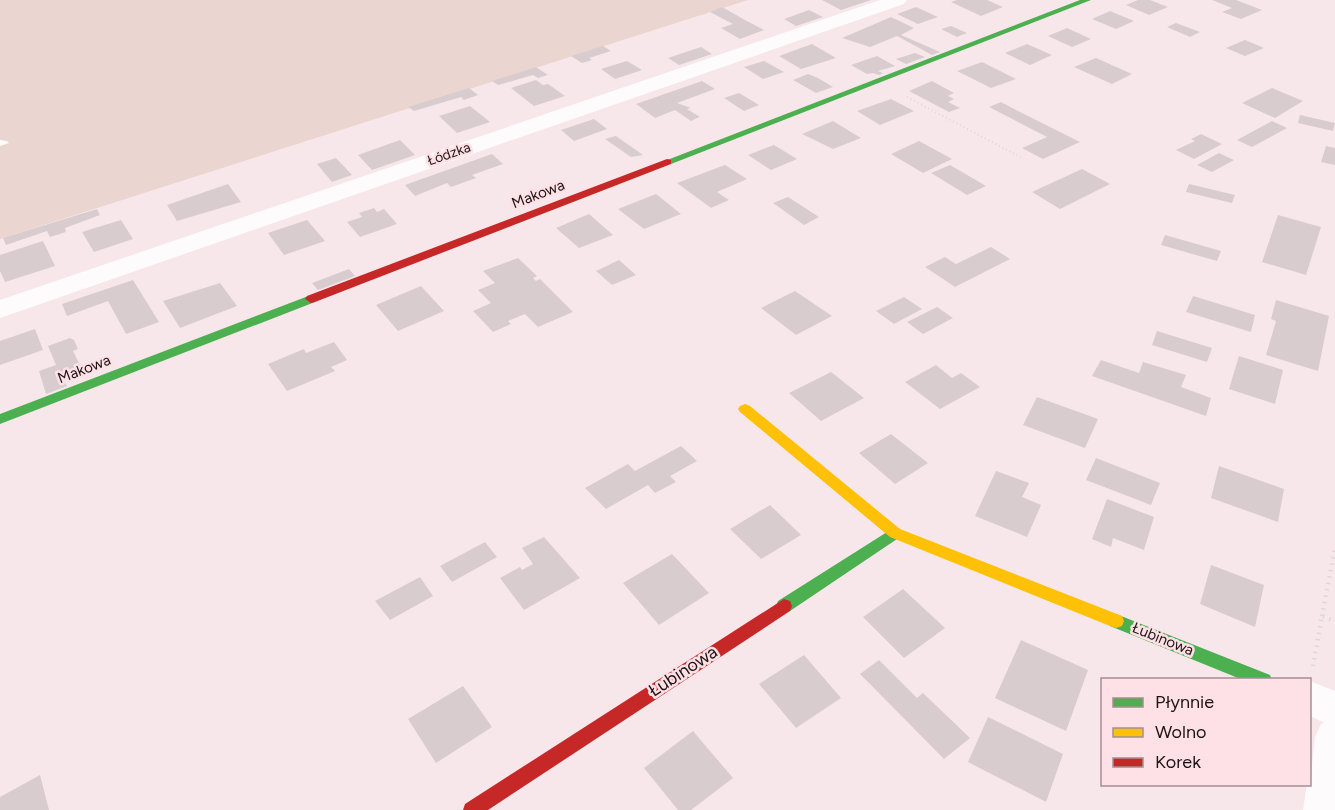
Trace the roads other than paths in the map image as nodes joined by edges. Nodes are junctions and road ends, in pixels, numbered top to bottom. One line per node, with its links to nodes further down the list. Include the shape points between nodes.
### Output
1 (898, 0): 3 (street, Łódzka)
2 (1088, 0): 5 (street, Makowa)
3 (0, 309)
4 (745, 409): 6 (street, Łubinowa)
5 (0, 419)
6 (895, 533): 7 (street, Łubinowa); 11 (street, Łubinowa)
7 (1259, 678)
8 (1311, 687): 9 (street)
9 (1335, 709)
10 (1335, 737): 12 (street)
11 (472, 810)
12 (1324, 810)

